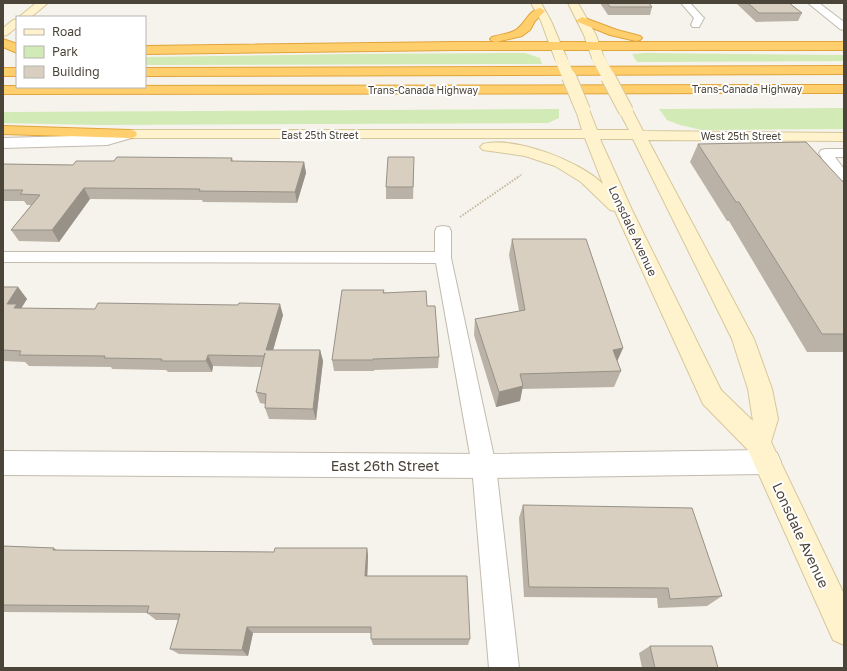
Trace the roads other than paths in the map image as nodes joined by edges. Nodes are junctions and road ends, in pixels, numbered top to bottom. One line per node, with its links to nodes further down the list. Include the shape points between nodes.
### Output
1 (43, 3): 6 (main road)
2 (573, 3): 7 (main road)
3 (685, 3): 9 (lane, via 699,18)
4 (813, 3): 10 (street)
5 (538, 7): 13 (highway, via 526,28 518,34); 14 (main road, Lonsdale Avenue)
6 (25, 16)
7 (582, 20): 15 (highway, via 614,33 635,38); 21 (main road)
8 (16, 23): 11 (main road)
9 (696, 25)
10 (844, 27)
11 (3, 33)
12 (3, 42): 17 (highway)
13 (455, 46): 14 (highway); 19 (highway)
14 (556, 46): 21 (highway); 30 (main road, Lonsdale Avenue, bridge)
15 (721, 46): 16 (highway); 21 (highway)
16 (844, 46)
17 (16, 49)
18 (16, 50): 20 (highway)
19 (146, 50)
20 (3, 52)
21 (595, 52): 32 (main road, bridge)
22 (844, 70): 25 (highway, Trans-Canada Highway)
23 (3, 72): 24 (highway)
24 (16, 72)
25 (146, 72)
26 (844, 89): 27 (highway, Trans-Canada Highway)
27 (3, 90)
28 (3, 130): 29 (highway)
29 (130, 134): 31 (main road, East 25th Street); 34 (street, East 25th Street, via 107,140)
30 (592, 134): 31 (main road, East 25th Street); 32 (main road, East 25th Street); 37 (main road, Lonsdale Avenue)
31 (378, 135): 37 (main road, via 428,143 522,150 546,157 582,175)
32 (638, 135): 33 (main road, West 25th Street); 41 (main road, via 743,339 760,389 766,419)
33 (844, 136)
34 (3, 143)
35 (844, 152): 36 (lane, via 826,153)
36 (844, 176)
37 (622, 210): 41 (main road, Lonsdale Avenue, via 712,398)
38 (443, 231): 40 (lane)
39 (3, 257): 40 (lane)
40 (443, 258): 43 (lane)
41 (763, 452): 43 (street, East 26th Street); 44 (main road, Lonsdale Avenue)
42 (3, 463): 43 (street, East 26th Street)
43 (484, 466): 45 (lane)
44 (844, 629)
45 (504, 668)

